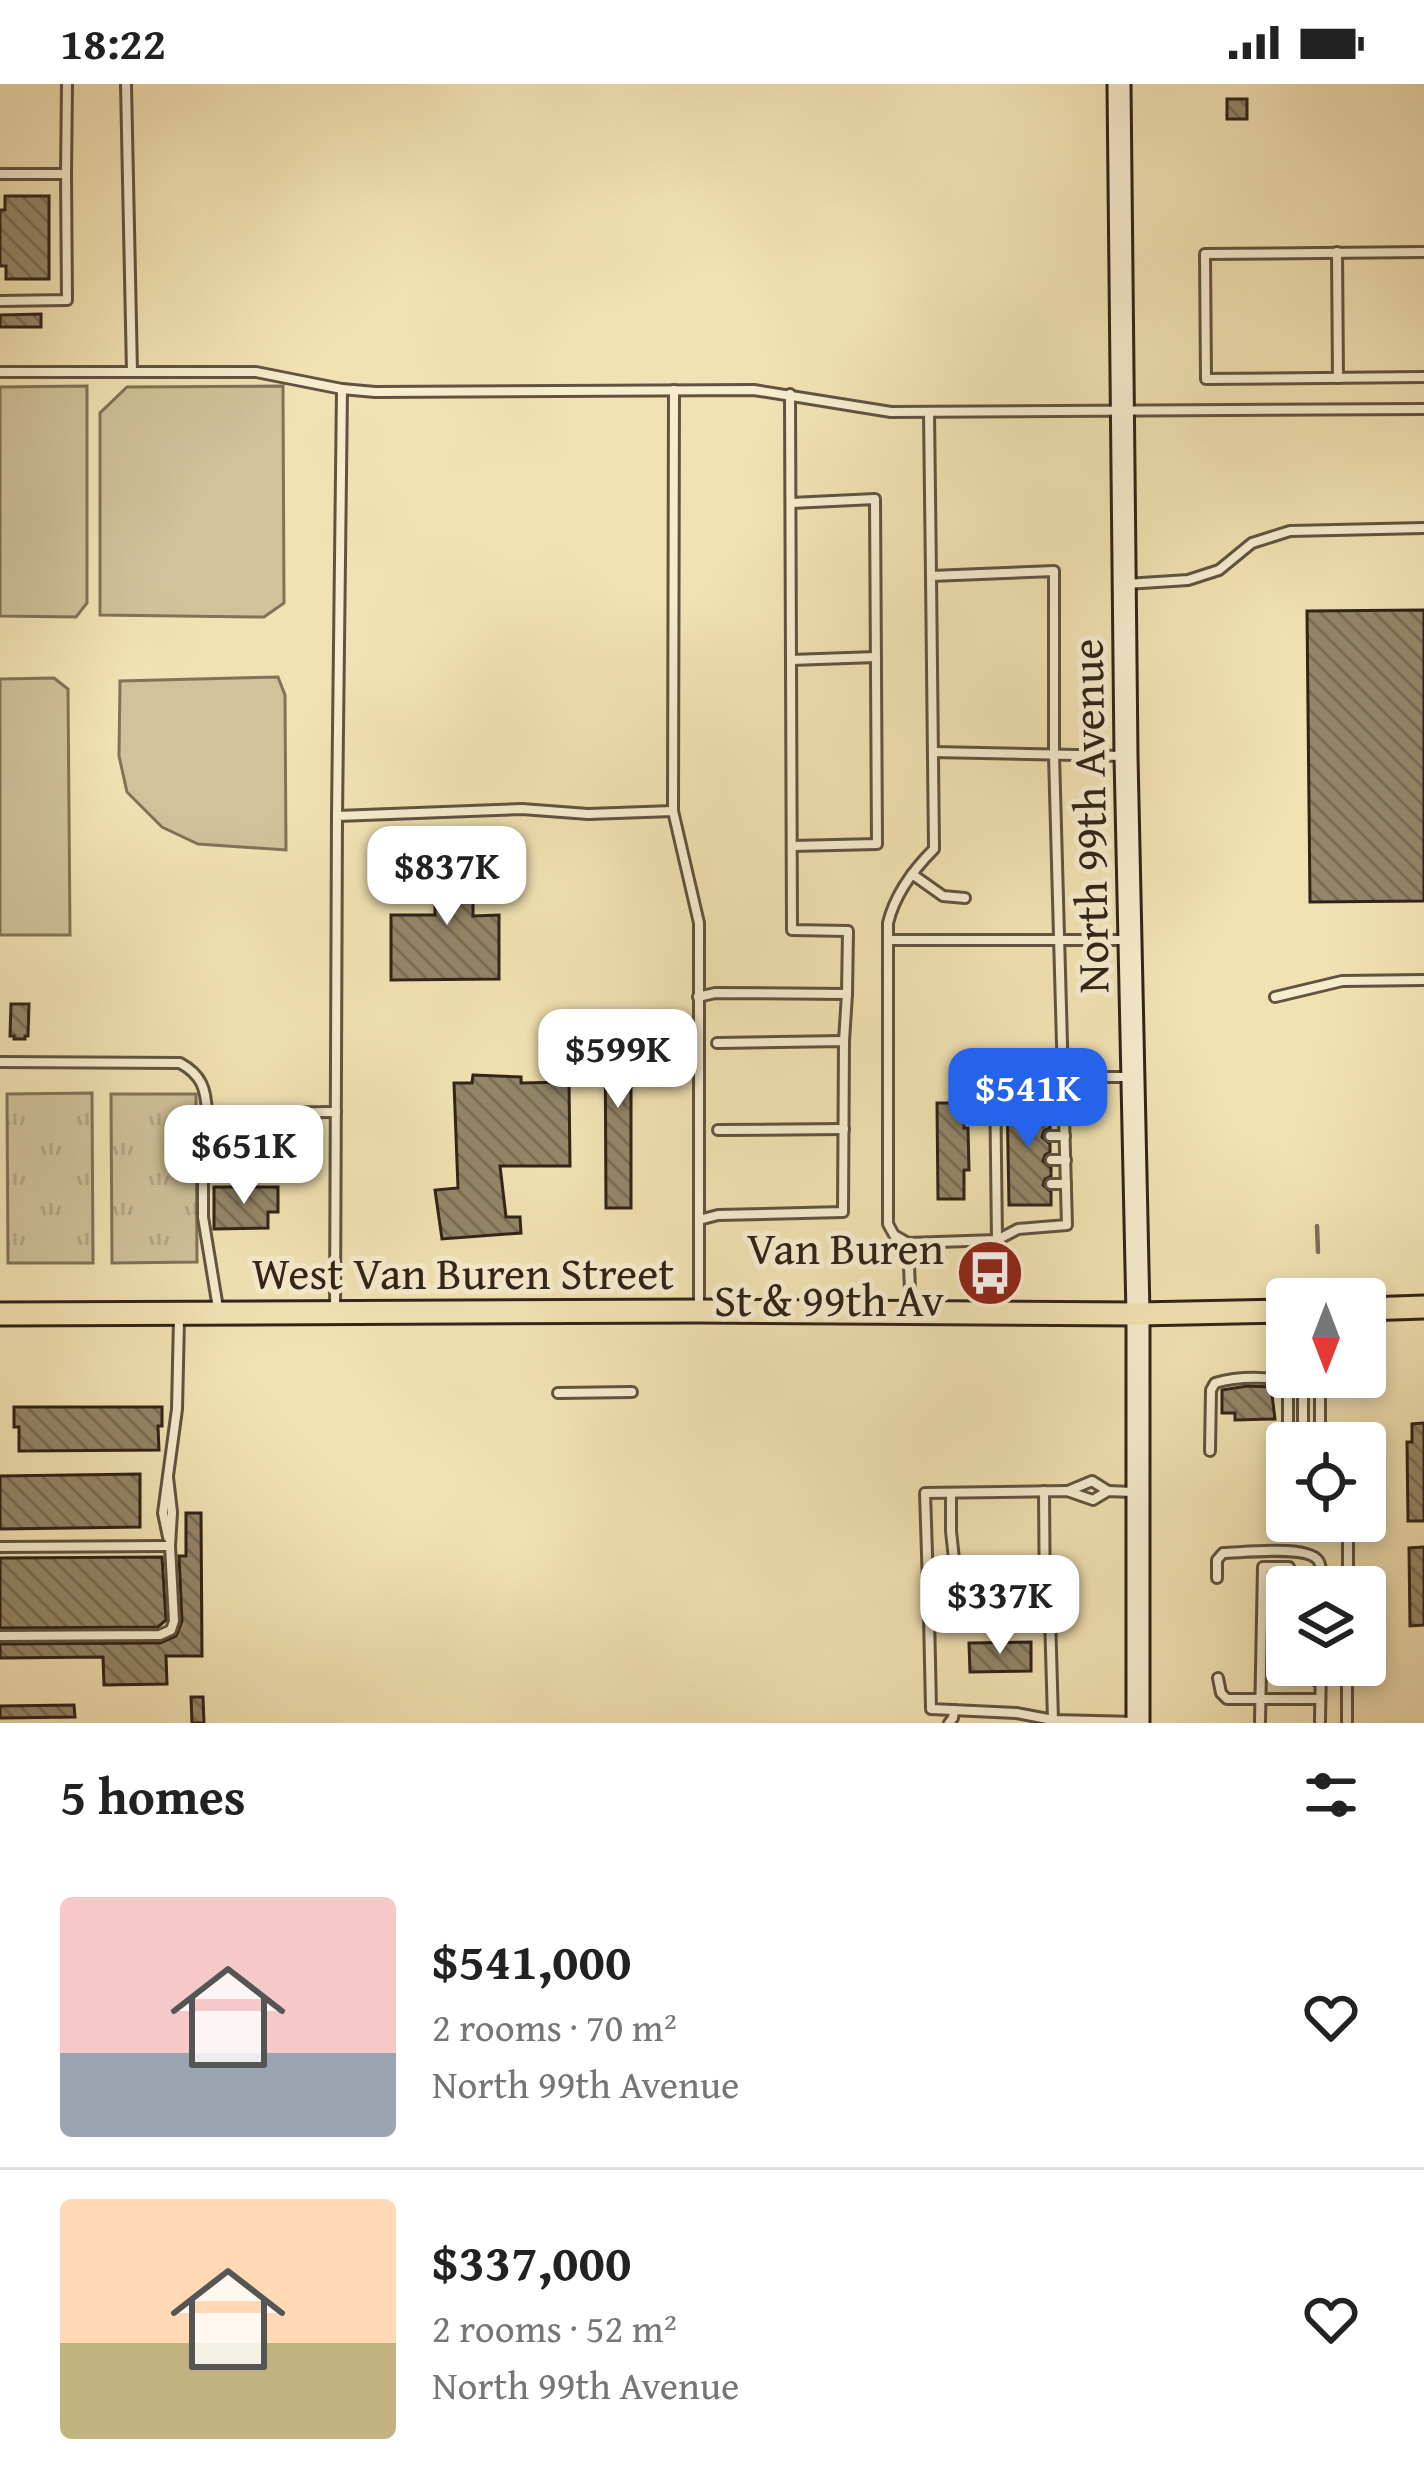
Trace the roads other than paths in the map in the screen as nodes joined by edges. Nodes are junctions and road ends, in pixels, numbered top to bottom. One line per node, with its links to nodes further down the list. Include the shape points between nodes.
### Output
1 (67, 84): 5 (lane)
2 (126, 84): 10 (lane)
3 (1119, 84): 17 (main road, North 99th Avenue)
4 (0, 173): 5 (lane)
5 (66, 174): 8 (lane, via 67,300)
6 (1336, 251): 7 (lane); 12 (lane); 12 (lane, via 1205,254 1206,379)
7 (1424, 252)
8 (0, 301)
9 (0, 372): 10 (lane)
10 (132, 372): 13 (lane, via 256,372)
11 (1424, 377): 12 (lane)
12 (1338, 378)
13 (342, 389): 14 (lane); 29 (lane)
14 (674, 390): 15 (lane); 28 (lane)
15 (790, 394): 18 (lane); 19 (lane)
16 (1424, 410): 17 (lane)
17 (1121, 411): 18 (lane); 22 (main road, North 99th Avenue)
18 (929, 412): 21 (lane)
19 (791, 502): 23 (lane, via 875,499); 24 (lane)
20 (1424, 528): 22 (lane, via 1290,531 1188,580)
21 (932, 576): 25 (lane); 26 (lane, via 1054,572)
22 (1124, 584): 27 (main road, North 99th Avenue)
23 (876, 657): 24 (lane); 30 (lane, via 877,844)
24 (791, 660): 30 (lane)
25 (933, 752): 26 (lane); 31 (lane, via 934,849)
26 (1054, 754): 27 (lane); 34 (lane)
27 (1126, 756): 35 (main road, North 99th Avenue)
28 (673, 811): 29 (lane); 38 (lane, via 699,922)
29 (337, 816): 47 (lane)
30 (792, 846): 37 (lane, via 792,930 848,931)
31 (912, 874): 32 (lane, via 944,896); 33 (lane, via 893,902)
32 (965, 898)
33 (888, 940): 34 (lane); 69 (lane, via 888,1224)
34 (1059, 940): 35 (lane); 44 (lane)
35 (1130, 940): 46 (main road, North 99th Avenue)
36 (1424, 980): 39 (lane, via 1342,981)
37 (847, 994): 38 (lane); 40 (lane)
38 (698, 997): 67 (lane)
39 (1275, 997)
40 (844, 1041): 41 (lane); 53 (lane)
41 (717, 1043)
42 (0, 1062): 48 (lane, via 179,1063 201,1080)
43 (995, 1076): 44 (lane); 45 (lane); 51 (lane)
44 (1064, 1076): 46 (lane); 49 (lane)
45 (956, 1077)
46 (1132, 1077): 79 (main road, North 99th Avenue)
47 (336, 1112): 48 (lane); 76 (lane)
48 (207, 1113): 72 (lane, via 203,1217)
49 (1065, 1114): 50 (lane); 58 (lane)
50 (1050, 1115)
51 (996, 1116): 52 (lane); 55 (lane)
52 (1007, 1116)
53 (844, 1129): 54 (lane); 67 (lane, via 843,1212)
54 (718, 1130)
55 (996, 1136): 56 (lane); 59 (lane)
56 (1007, 1136)
57 (1050, 1136): 58 (lane)
58 (1065, 1136): 62 (lane)
59 (996, 1160): 60 (lane); 65 (lane)
60 (1008, 1160)
61 (1051, 1160): 62 (lane)
62 (1066, 1160): 64 (lane)
63 (1051, 1184): 64 (lane)
64 (1066, 1184): 68 (lane, via 1067,1225 1018,1229)
65 (996, 1185): 66 (lane); 68 (lane)
66 (1008, 1185)
67 (699, 1220): 73 (lane)
68 (997, 1240): 69 (lane)
69 (908, 1243): 77 (lane)
70 (1424, 1307): 71 (main road)
71 (1386, 1308)
72 (218, 1311): 75 (main road, West Van Buren Street); 76 (main road, West Van Buren Street)
73 (699, 1311): 76 (main road, West Van Buren Street); 77 (main road, West Van Buren Street)
74 (1266, 1311): 79 (main road, West Van Buren Street)
75 (179, 1312): 78 (main road, West Van Buren Street); 89 (lane, via 164,1513)
76 (335, 1313)
77 (910, 1313): 79 (main road, West Van Buren Street)
78 (0, 1314)
79 (1138, 1314): 88 (main road, North 99th Avenue)
80 (1266, 1381): 83 (lane, via 1215,1383)
81 (632, 1392): 82 (lane)
82 (557, 1393)
83 (1210, 1451)
84 (1044, 1491): 85 (lane); 87 (lane); 95 (lane)
85 (1067, 1491): 86 (lane, via 1093,1500); 86 (lane, via 1092,1481)
86 (1108, 1491): 88 (lane)
87 (951, 1492): 95 (lane, via 956,1577 969,1585); 96 (lane, via 925,1493)
88 (1138, 1492): 109 (main road, North 99th Avenue)
89 (170, 1546): 90 (lane); 98 (lane, via 174,1621 166,1633)
90 (0, 1547)
91 (1262, 1552): 92 (lane, via 1312,1555); 93 (lane); 94 (lane, via 1223,1553)
92 (1319, 1566)
93 (1263, 1567): 102 (lane)
94 (1217, 1578)
95 (1044, 1585): 97 (lane)
96 (929, 1615): 97 (lane); 104 (lane, via 931,1709)
97 (1045, 1616): 108 (lane)
98 (0, 1636)
99 (1218, 1678): 102 (lane, via 1227,1699)
100 (1320, 1686): 103 (lane)
101 (1348, 1686): 107 (lane)
102 (1261, 1699): 103 (lane); 105 (lane)
103 (1320, 1699): 106 (lane)
104 (954, 1718): 108 (lane, via 1016,1712)
105 (1261, 1721)
106 (1320, 1721)
107 (1347, 1721)
108 (1053, 1722): 109 (lane)
109 (1138, 1723)

